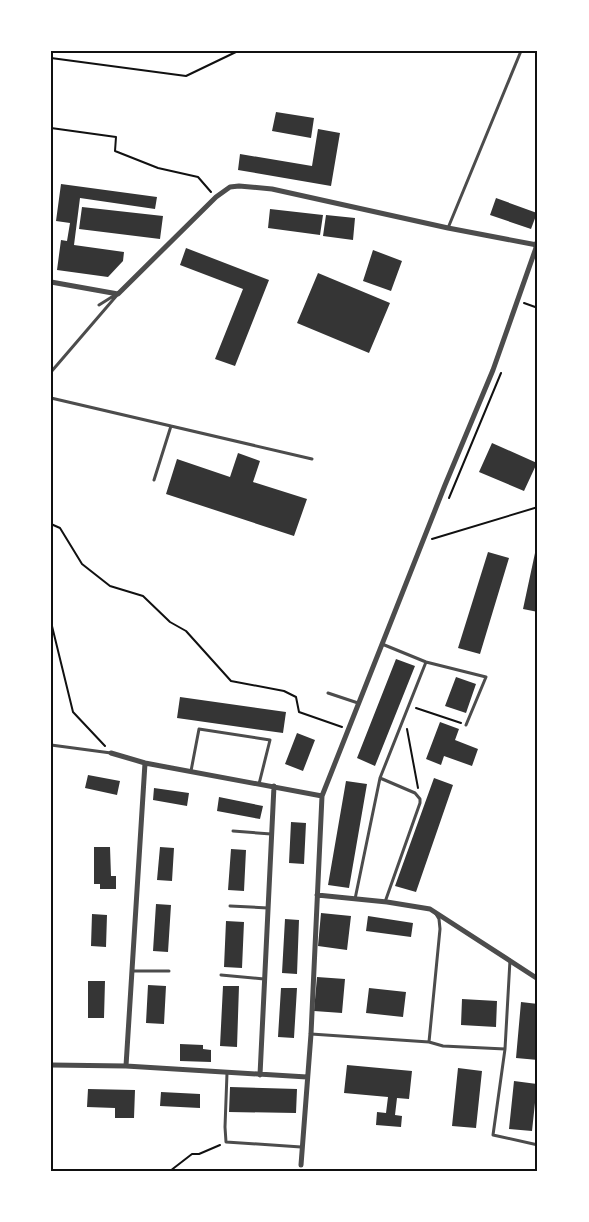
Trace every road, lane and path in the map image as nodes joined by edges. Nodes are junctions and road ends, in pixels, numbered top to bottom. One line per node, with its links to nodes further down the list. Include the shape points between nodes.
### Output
1 (238, 51): 3 (path, via 186,76)
2 (521, 51): 6 (lane)
3 (51, 58)
4 (51, 128): 5 (path, via 116,137 115,152 158,168 198,176)
5 (212, 193)
6 (448, 228): 7 (street); 9 (street, via 272,190 230,187)
7 (537, 245): 24 (street, via 494,370)
8 (51, 282): 9 (street)
9 (118, 294): 11 (lane); 13 (lane)
10 (522, 302): 12 (path)
11 (99, 305)
12 (538, 308)
13 (51, 372)
14 (501, 373): 19 (path)
15 (51, 398): 16 (lane)
16 (171, 426): 17 (lane); 18 (lane)
17 (312, 459)
18 (154, 480)
19 (447, 502)
20 (538, 507): 22 (path, via 432,539)
21 (51, 524): 31 (path, via 60,528 82,564 110,586 143,596 170,622 186,632 231,681 284,691 296,697 300,712)
22 (436, 530)
23 (51, 622): 33 (path, via 73,712)
24 (381, 644): 25 (lane); 27 (street)
25 (426, 662): 28 (lane); 30 (lane, via 486,677)
26 (328, 693): 27 (lane)
27 (358, 703): 31 (street)
28 (409, 705): 29 (lane); 30 (path)
29 (404, 717): 36 (lane); 40 (path)
30 (466, 724)
31 (347, 729): 39 (street)
32 (51, 745): 33 (lane)
33 (111, 753): 34 (street)
34 (144, 763): 35 (street); 50 (street)
35 (191, 771): 37 (street); 37 (lane, via 199,729 270,740)
36 (380, 778): 40 (lane, via 415,793); 44 (lane)
37 (260, 784): 38 (street)
38 (274, 786): 39 (street); 42 (street)
39 (322, 796): 43 (street)
40 (420, 799): 45 (lane)
41 (233, 831): 42 (lane)
42 (272, 834): 47 (street)
43 (317, 895): 44 (street); 55 (street)
44 (355, 899): 45 (street)
45 (385, 902): 48 (street)
46 (230, 906): 47 (lane)
47 (268, 908): 54 (street)
48 (436, 913): 49 (street); 56 (lane, via 440,929)
49 (510, 960): 53 (street); 57 (lane)
50 (132, 970): 51 (lane); 59 (street)
51 (169, 971)
52 (221, 975): 54 (lane)
53 (538, 979)
54 (265, 980): 61 (street)
55 (311, 1034): 56 (lane); 62 (street)
56 (429, 1042): 57 (lane, via 443,1046)
57 (505, 1049): 64 (lane, via 493,1135)
58 (51, 1065): 59 (street)
59 (126, 1066): 60 (street)
60 (227, 1072): 61 (street); 63 (lane)
61 (260, 1075): 62 (street)
62 (306, 1077): 65 (street)
63 (226, 1142): 65 (lane); 67 (path, via 192,1154)
64 (538, 1145)
65 (301, 1147): 66 (street)
66 (301, 1165)
67 (170, 1171)

